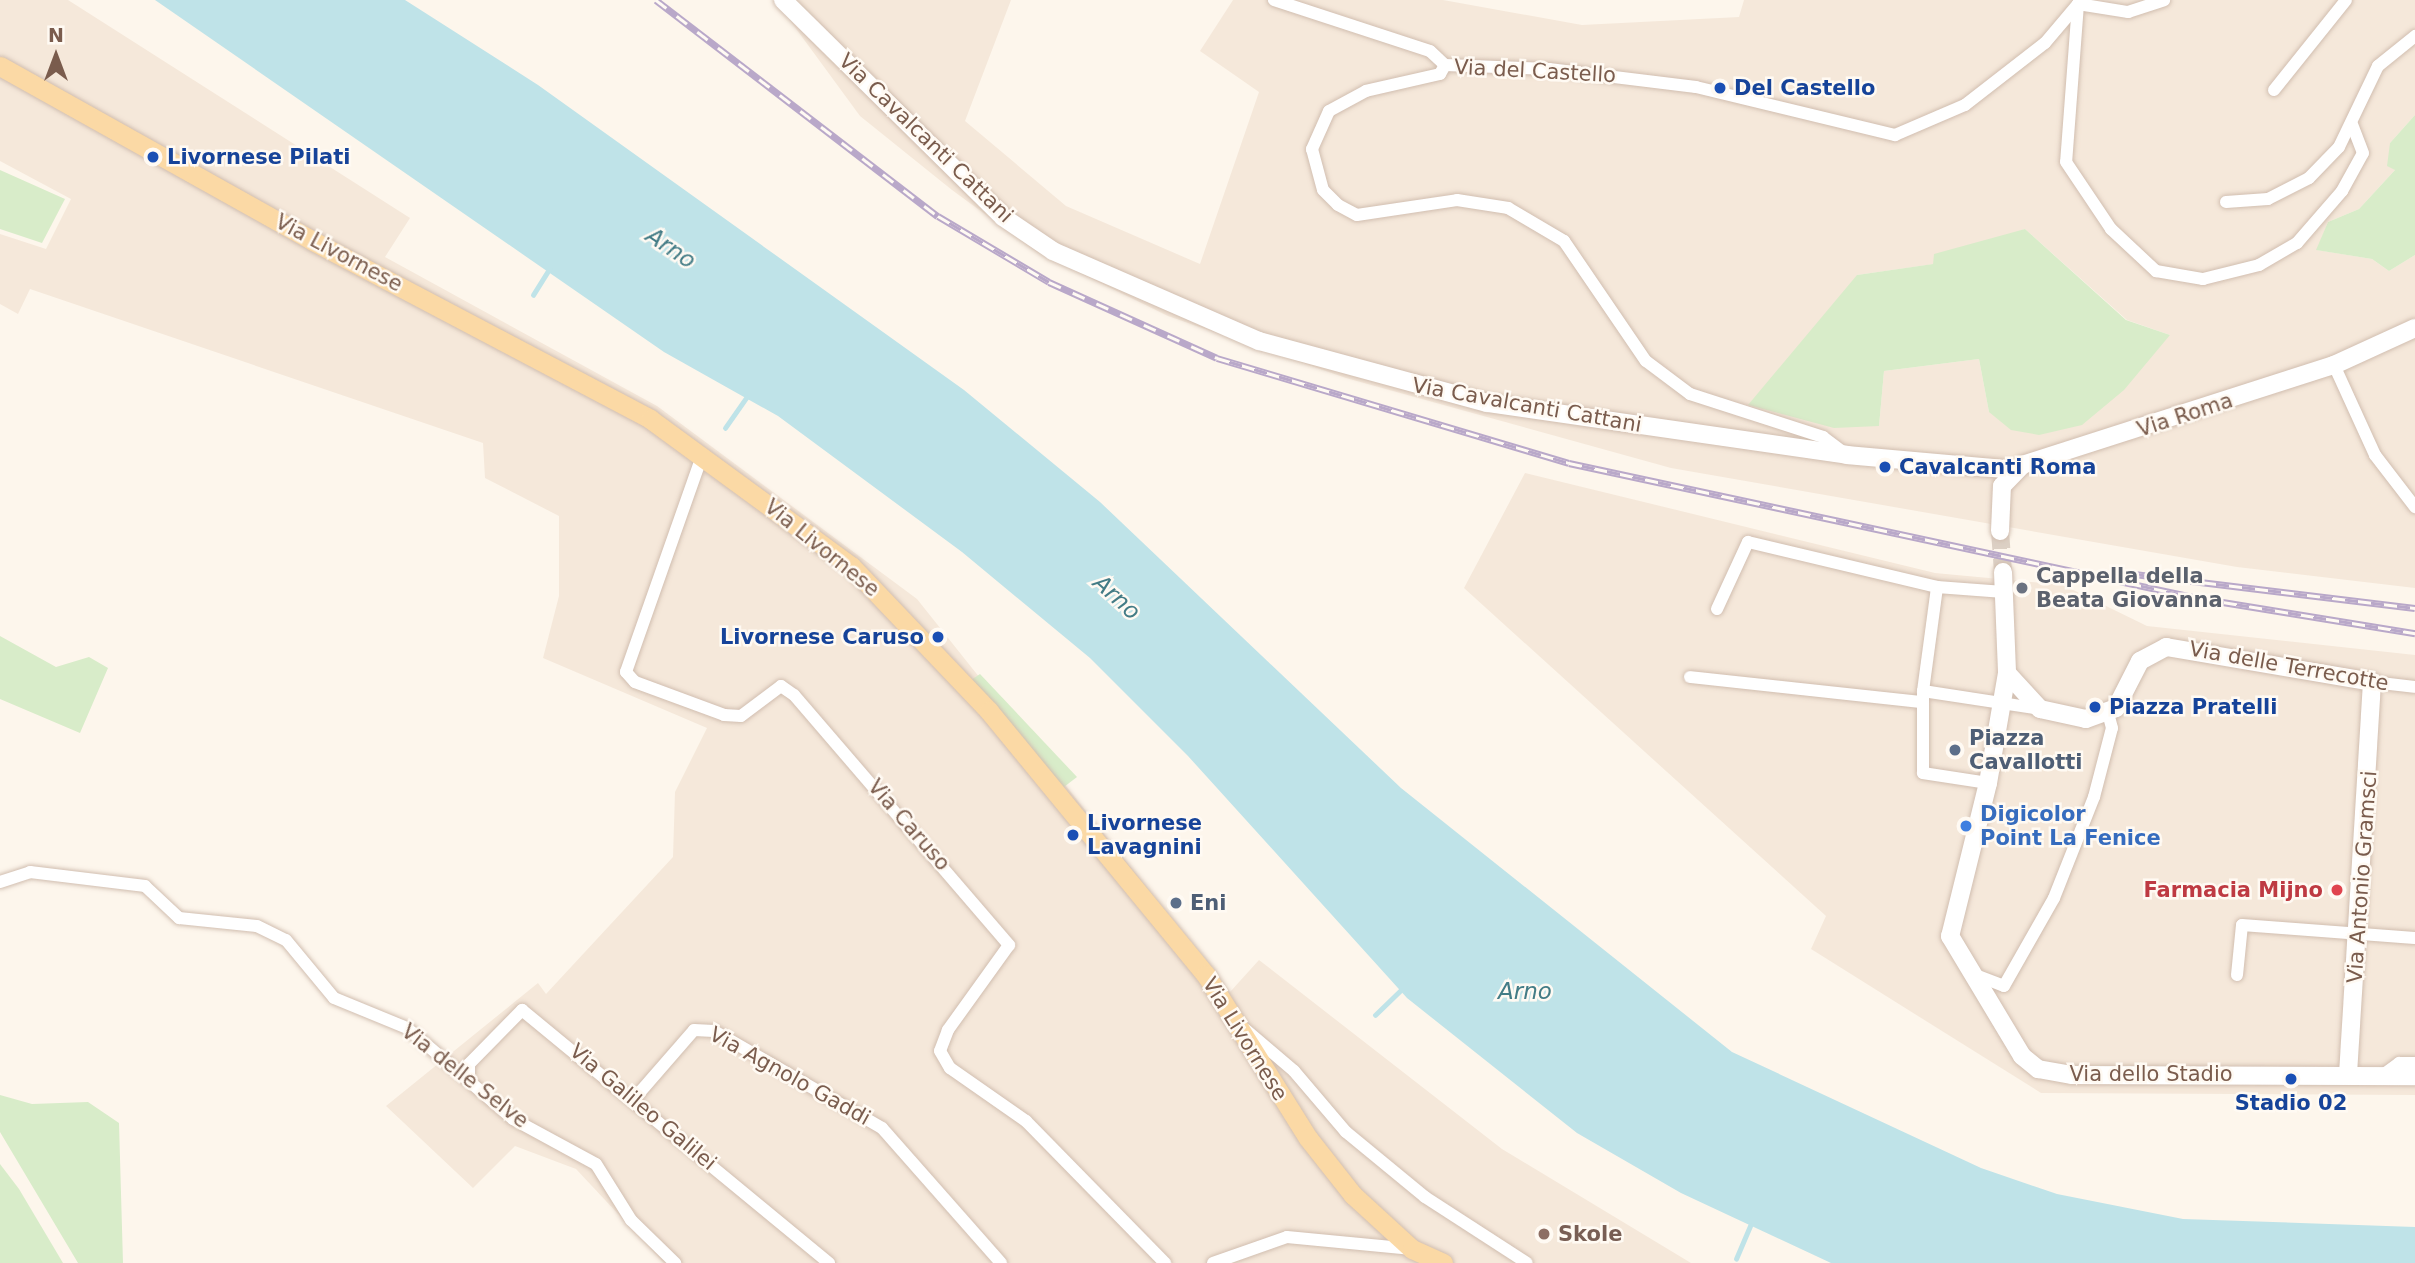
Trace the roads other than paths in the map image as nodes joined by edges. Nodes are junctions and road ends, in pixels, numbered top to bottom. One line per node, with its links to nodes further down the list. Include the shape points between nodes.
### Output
1 (783, 0): 14 (main road, Via Cavalcanti Cattani, via 1003,217 1053,251 1151,299 1352,371 1487,403)
2 (1274, 0): 7 (street, via 1430,51)
3 (2164, 0): 5 (street, via 2128,12)
4 (2346, 0): 9 (street)
5 (2078, 2): 7 (street, Via del Castello, via 2045,43 1965,105 1895,135 1696,87 1549,69); 10 (street, via 2066,162 2111,229 2156,271 2203,279 2259,265 2297,243 2342,191 2363,153)
6 (2415, 36): 10 (street, via 2362,88)
7 (1444, 65): 14 (street, Via del Castello, via 1440,74 1366,91 1329,111 1312,149 1323,190 1338,205 1357,215 1457,200 1508,208 1564,241 1646,360 1689,394 1824,437)
8 (0, 66): 15 (main road, Via Livornese, via 313,241 650,419)
9 (2274, 90)
10 (2352, 125): 11 (street, via 2309,178 2267,199)
11 (2227, 202)
12 (2415, 327): 13 (main road, Via Roma)
13 (2334, 365): 16 (main road, Via Roma); 17 (street, via 2375,455)
14 (1847, 455): 16 (main road, Via Cavalcanti Cattani)
15 (702, 456): 37 (main road, Via Livornese, via 851,566 905,619 1206,975); 48 (street, Via Caruso, via 626,672 635,682 724,715 741,716 781,686 794,695 1009,945 948,1030 940,1051 950,1068 1027,1121)
16 (2015, 470): 18 (main road, via 2000,492)
17 (2415, 507)
18 (2000, 531)
19 (2003, 572): 21 (main road)
20 (1937, 587): 21 (street); 22 (street, via 1748,542); 27 (street)
21 (2004, 592): 23 (main road)
22 (1717, 609)
23 (2007, 673): 28 (main road); 29 (main road)
24 (1690, 677): 27 (street)
25 (2372, 682): 26 (street, Via delle Terrecotte); 30 (main road, Via delle Terrecotte, via 2179,648 2152,652 2132,673); 33 (main road, Via Antonio Gramsci)
26 (2415, 687)
27 (1922, 696): 28 (street); 31 (street, via 1923,773)
28 (2002, 703): 29 (street); 31 (main road)
29 (2040, 709): 30 (main road, via 2086,719)
30 (2108, 713): 35 (street, via 2112,727 2094,797 2054,898 2004,986)
31 (1988, 783): 35 (main road, Via dello Stadio, via 1950,936)
32 (0, 882): 41 (street, Via delle Selve, via 30,872 145,886 178,918 268,930 310,963 334,998 407,1028 444,1065)
33 (2356, 933): 34 (street); 36 (street, via 2242,925); 39 (main road, Via Antonio Gramsci)
34 (2415, 938)
35 (1973, 974): 39 (main road, Via dello Stadio, via 2022,1056 2049,1073)
36 (2237, 975)
37 (1236, 1021): 44 (main road, Via Livornese, via 1308,1138 1353,1195); 51 (street, via 1294,1071 1346,1132 1425,1197)
38 (2415, 1063): 40 (street, Via dello Stadio, via 2399,1063)
39 (2348, 1072): 40 (main road, Via dello Stadio)
40 (2384, 1074): 42 (main road, Via dello Stadio)
41 (469, 1076): 43 (street, Via Galileo Galilei, via 469,1064 522,1010); 45 (street, Via delle Selve, via 513,1119 596,1164 631,1220)
42 (2415, 1076)
43 (634, 1099): 46 (street, Via Galileo Galilei); 47 (street, Via Agnolo Gaddi, via 694,1030 714,1031 882,1128)
44 (1412, 1249): 49 (street, via 1287,1237); 50 (main road, Via Livornese)
45 (676, 1263)
46 (829, 1263)
47 (1001, 1263)
48 (1165, 1263)
49 (1213, 1263)
50 (1443, 1263)
51 (1527, 1263)

